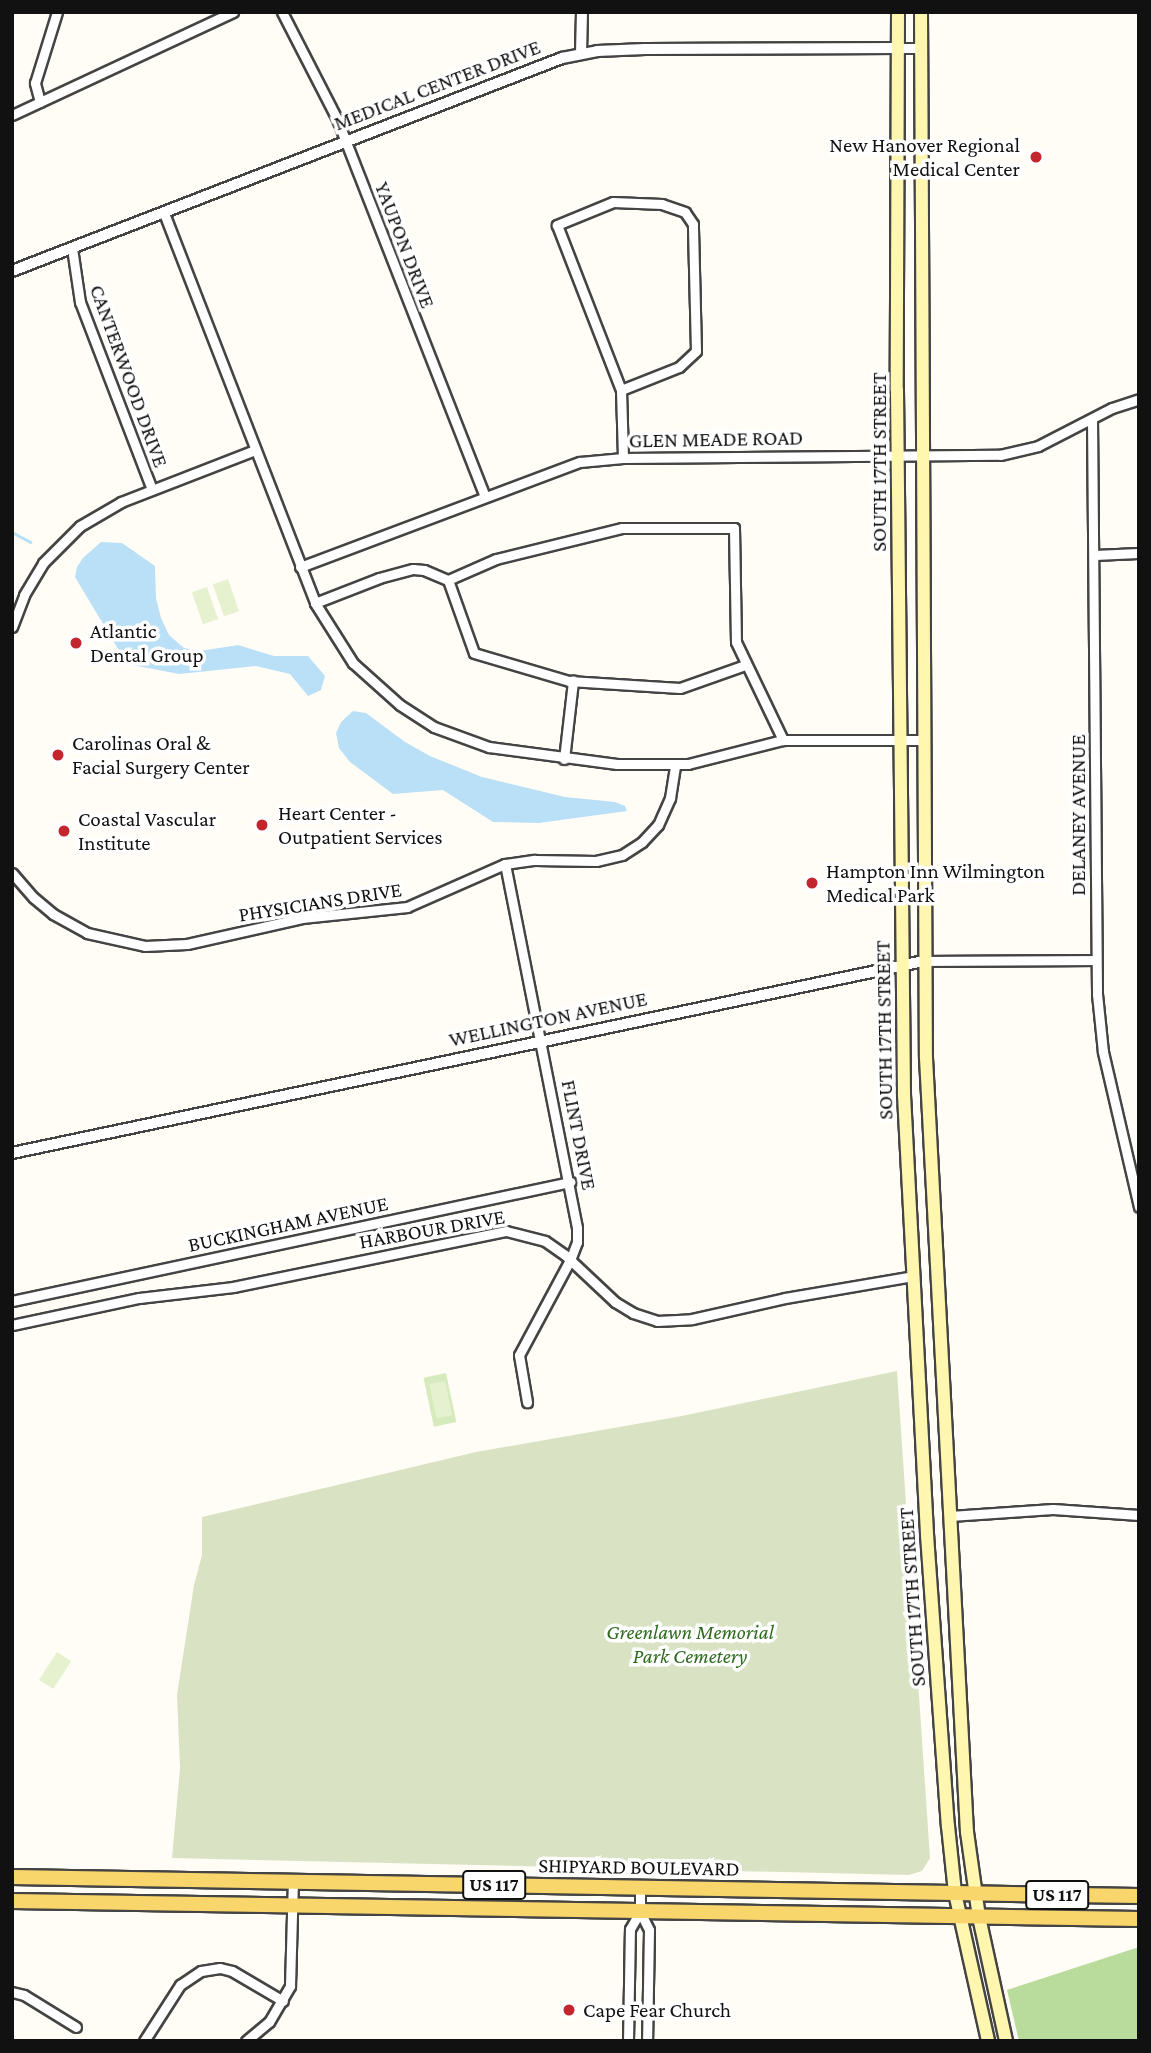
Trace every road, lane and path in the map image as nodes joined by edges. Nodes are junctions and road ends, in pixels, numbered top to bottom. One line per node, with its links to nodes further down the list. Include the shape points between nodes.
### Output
1 (57, 12): 10 (street, via 35,83)
2 (233, 12): 10 (street)
3 (282, 12): 12 (street, YAUPON DRIVE)
4 (582, 12): 9 (street)
5 (898, 12): 7 (main road, SOUTH 17TH STREET)
6 (921, 12): 8 (main road, SOUTH 17TH STREET)
7 (898, 48): 8 (street); 9 (street, MEDICAL CENTER DRIVE); 20 (main road, SOUTH 17TH STREET)
8 (922, 48): 21 (main road, SOUTH 17TH STREET)
9 (582, 53): 12 (street, MEDICAL CENTER DRIVE)
10 (40, 102): 11 (street)
11 (12, 115)
12 (346, 141): 13 (street, MEDICAL CENTER DRIVE); 24 (street, YAUPON DRIVE)
13 (163, 213): 14 (street, MEDICAL CENTER DRIVE); 19 (street)
14 (72, 248): 15 (street, MEDICAL CENTER DRIVE); 23 (street, CANTERWOOD DRIVE, via 79,296)
15 (12, 271)
16 (621, 390): 16 (street, via 679,367 696,351 696,244 692,220 675,208 625,201 557,225); 22 (street)
17 (1139, 399): 18 (street, GLEN MEADE ROAD)
18 (1092, 419): 21 (street, GLEN MEADE ROAD, via 1019,453); 26 (street, DELANEY AVENUE)
19 (255, 450): 23 (street, CANTERWOOD DRIVE); 27 (street)
20 (898, 454): 21 (street, GLEN MEADE ROAD); 22 (street, GLEN MEADE ROAD); 34 (main road, SOUTH 17TH STREET)
21 (922, 454): 35 (main road, SOUTH 17TH STREET)
22 (623, 458): 24 (street, GLEN MEADE ROAD, via 558,468)
23 (152, 490): 30 (street, via 107,509 65,537 32,581)
24 (485, 496): 27 (street, GLEN MEADE ROAD)
25 (1139, 553): 26 (street)
26 (1094, 555): 40 (street, DELANEY AVENUE)
27 (300, 567): 29 (street)
28 (448, 580): 29 (street, via 413,569); 31 (street, via 496,559 610,530 734,528 736,642); 32 (street, via 474,653)
29 (315, 603): 36 (street, via 353,663 416,717 469,741)
30 (12, 627)
31 (744, 665): 32 (street, via 680,688); 33 (street)
32 (572, 681): 36 (street)
33 (783, 740): 34 (street); 37 (street)
34 (900, 740): 35 (street); 42 (main road, SOUTH 17TH STREET)
35 (922, 740): 41 (main road, SOUTH 17TH STREET)
36 (564, 759): 37 (street)
37 (675, 765): 38 (street, PHYSICIANS DRIVE, via 664,815 631,850 596,861)
38 (505, 864): 39 (street, PHYSICIANS DRIVE, via 407,907 302,918 166,946 123,944 79,929 34,898); 43 (street, FLINT DRIVE)
39 (12, 873)
40 (1096, 960): 41 (street, WELLINGTON AVENUE); 46 (street, DELANEY AVENUE, via 1103,1052)
41 (924, 961): 42 (street, WELLINGTON AVENUE); 53 (main road, SOUTH 17TH STREET)
42 (901, 965): 43 (street, WELLINGTON AVENUE); 48 (main road, SOUTH 17TH STREET)
43 (542, 1040): 44 (street, WELLINGTON AVENUE); 45 (street, FLINT DRIVE)
44 (12, 1153)
45 (570, 1182): 47 (street, FLINT DRIVE, via 577,1228); 49 (street, BUCKINGHAM AVENUE)
46 (1139, 1207)
47 (570, 1260): 48 (street, HARBOUR DRIVE, via 615,1303 645,1318 667,1321); 50 (street, HARBOUR DRIVE, via 545,1241 506,1231 233,1287 139,1298); 51 (street, FLINT DRIVE, via 519,1356)
48 (914, 1276): 57 (main road, SOUTH 17TH STREET, via 926,1535)
49 (12, 1301)
50 (12, 1325)
51 (527, 1402)
52 (1139, 1515): 53 (street, via 1053,1509)
53 (950, 1516): 58 (main road, SOUTH 17TH STREET, via 967,1832)
54 (12, 1877): 55 (main road, SHIPYARD BOULEVARD / US 117)
55 (293, 1881): 56 (main road, SHIPYARD BOULEVARD / US 117); 61 (street)
56 (640, 1888): 57 (main road, SHIPYARD BOULEVARD / US 117); 62 (street)
57 (955, 1893): 58 (main road, SHIPYARD BOULEVARD / US 117); 63 (main road, SOUTH 17TH STREET)
58 (975, 1894): 59 (main road, SHIPYARD BOULEVARD / US 117); 64 (main road, SOUTH 17TH STREET)
59 (1139, 1896)
60 (12, 1901): 61 (main road, US 117)
61 (293, 1907): 62 (main road, US 117); 67 (street, via 292,1974)
62 (640, 1912): 63 (main road, US 117); 71 (street, via 630,1929); 72 (street, via 649,1930)
63 (960, 1917): 64 (main road, US 117); 73 (main road, SOUTH 17TH STREET)
64 (979, 1917): 65 (main road, US 117); 74 (main road, SOUTH 17TH STREET)
65 (1139, 1919)
66 (12, 1992): 68 (street)
67 (283, 2001): 69 (street, via 232,1971 201,1971 180,1985); 70 (street, via 269,2022)
68 (76, 2027)
69 (144, 2041)
70 (246, 2041)
71 (628, 2041)
72 (647, 2041)
73 (988, 2041)
74 (1006, 2041)

